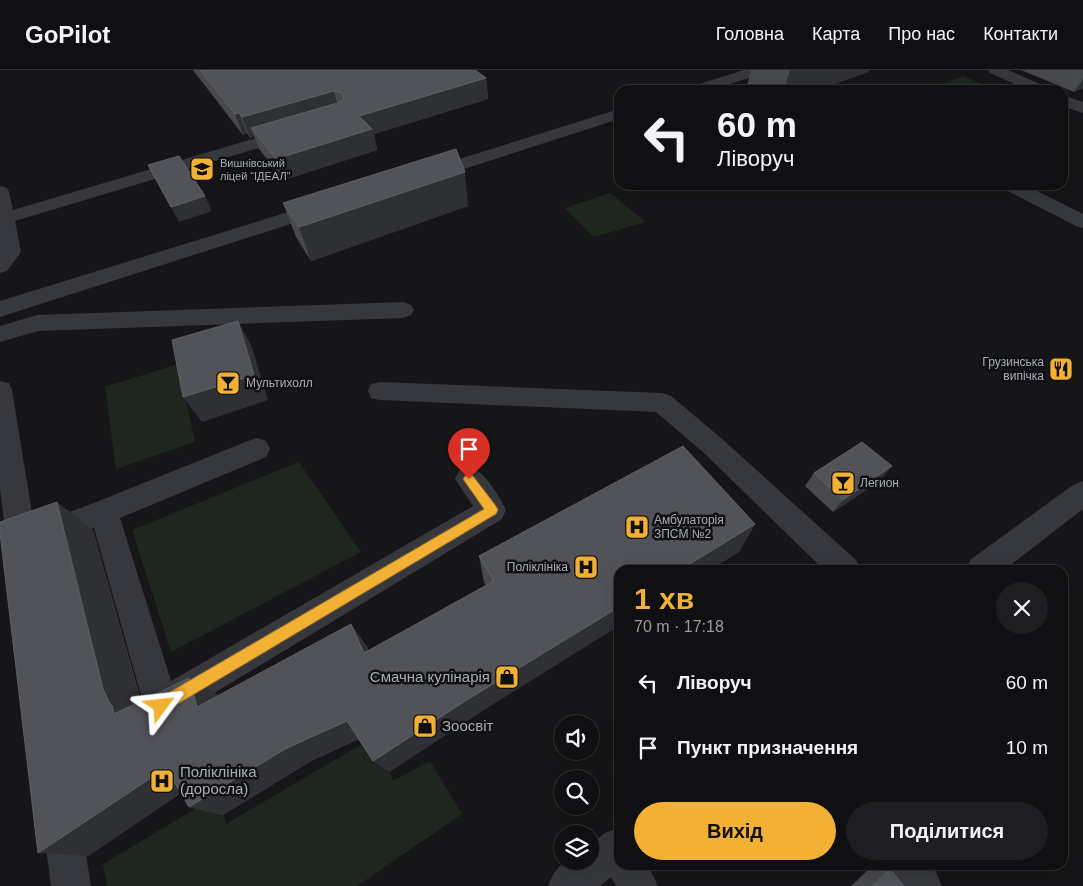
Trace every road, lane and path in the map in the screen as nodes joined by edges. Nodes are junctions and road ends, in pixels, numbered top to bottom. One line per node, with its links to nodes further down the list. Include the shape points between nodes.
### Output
1 (760, 70): 3 (street)
2 (994, 70): 4 (street)
3 (712, 85)
4 (1028, 85)
5 (1068, 102): 6 (street)
6 (1083, 108)
7 (614, 116): 9 (street)
8 (311, 127): 13 (street)
9 (412, 179)
10 (1021, 190): 14 (street)
11 (0, 192): 13 (street)
12 (338, 203): 16 (street)
13 (5, 218): 15 (street, via 12,252)
14 (1083, 222)
15 (0, 266)
16 (0, 309)
17 (403, 310): 18 (street, via 37,323)
18 (0, 334)
19 (0, 390): 25 (street)
20 (380, 391): 26 (street, via 662,403 712,445)
21 (256, 449): 24 (street)
22 (469, 479): 24 (street, via 492,510 161,706)
23 (1083, 493): 27 (street)
24 (104, 512): 25 (street)
25 (22, 542): 28 (street)
26 (840, 565)
27 (988, 565)
28 (28, 582)
29 (57, 788): 33 (street)
30 (614, 857): 34 (street)
31 (629, 870): 35 (street)
32 (908, 870): 36 (street)
33 (71, 886)
34 (568, 886)
35 (638, 886)
36 (922, 886)

